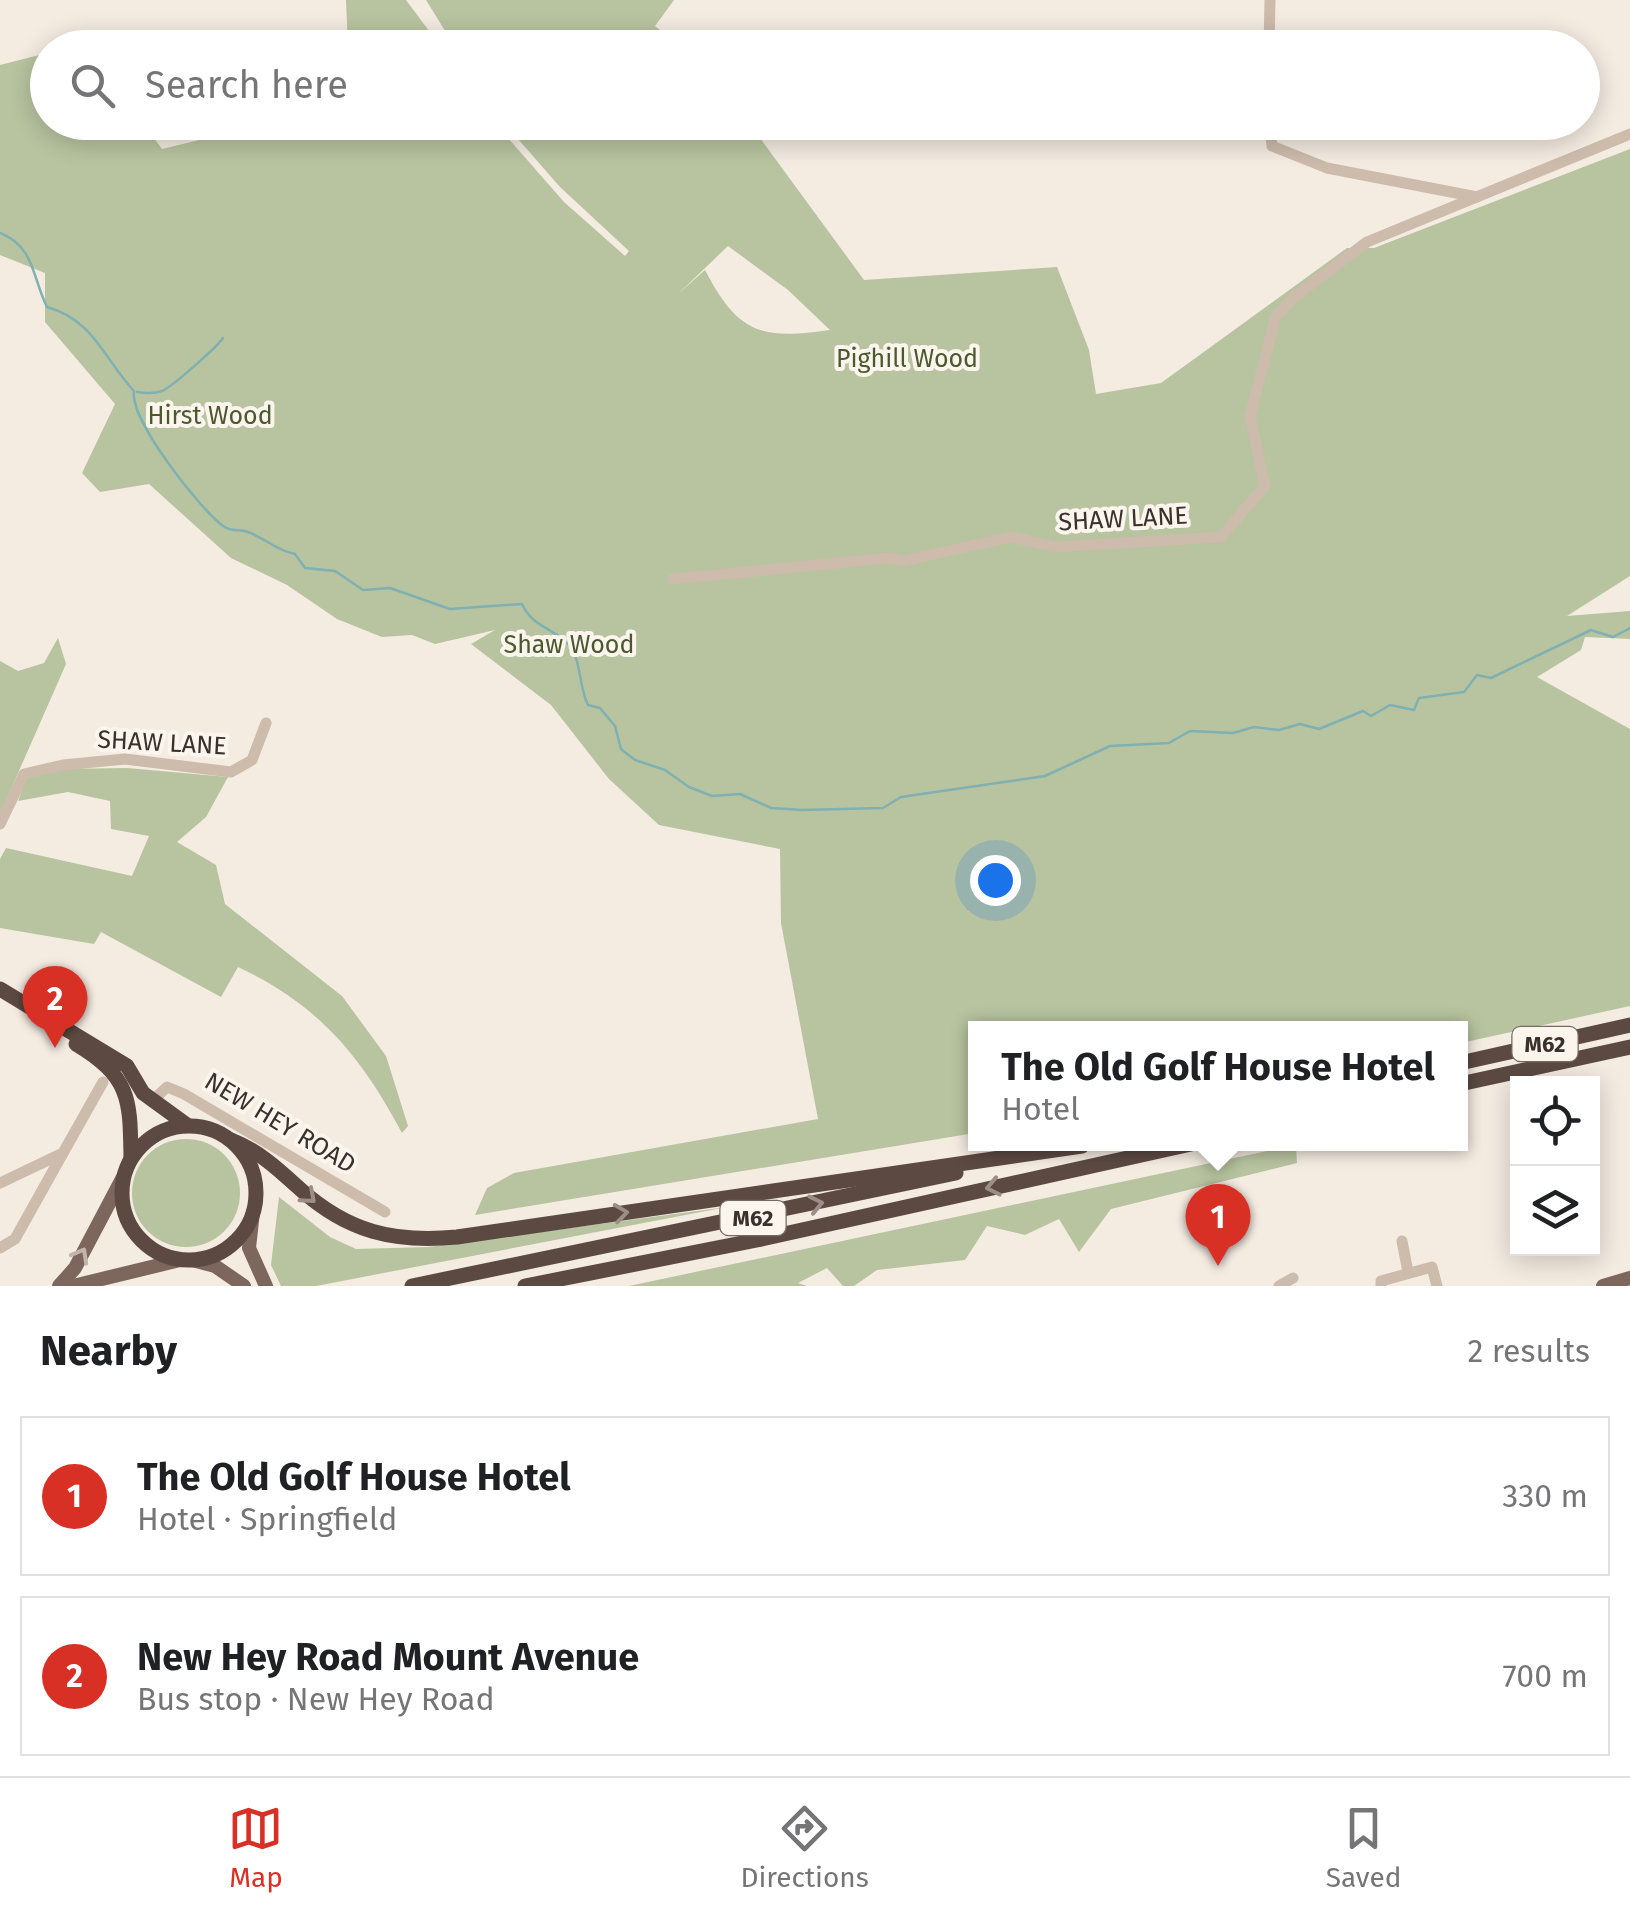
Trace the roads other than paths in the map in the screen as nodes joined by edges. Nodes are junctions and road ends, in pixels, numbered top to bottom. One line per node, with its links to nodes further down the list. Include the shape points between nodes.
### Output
1 (1270, 0): 2 (street)
2 (1269, 30)
3 (1630, 134): 5 (street)
4 (1272, 140): 5 (street, via 1272,146 1328,168)
5 (1477, 197): 6 (street, SHAW LANE, via 1354,250 1276,316 1250,416 1265,486 1221,536 1056,547 1011,536 903,561)
6 (673, 579)
7 (266, 723): 8 (street, SHAW LANE, via 252,760 231,772 125,759 30,772)
8 (0, 824)
9 (0, 990): 16 (highway, NEW HEY ROAD, via 126,1066)
10 (0, 1000): 17 (highway, via 110,1070)
11 (1630, 1025): 13 (highway, M62)
12 (1630, 1047): 15 (highway, M62)
13 (1468, 1060)
14 (102, 1082): 23 (street)
15 (1468, 1082)
16 (152, 1102): 17 (highway); 18 (highway, NEW HEY ROAD); 28 (street, NEW HEY ROAD, via 167,1087 184,1094)
17 (133, 1124): 24 (highway)
18 (187, 1125): 19 (highway); 24 (highway, via 150,1137)
19 (231, 1140): 20 (highway, one-way to 20, via 257,1150 340,1220 406,1239); 27 (highway, via 254,1176)
20 (1039, 1151)
21 (1056, 1151): 40 (highway, M62, one-way to 21)
22 (1159, 1151): 32 (highway, M62, one-way to 32)
23 (63, 1152): 26 (street); 30 (street, via 14,1239)
24 (131, 1157): 25 (highway)
25 (123, 1177): 31 (highway, via 130,1226 160,1254); 37 (main road, one-way to 25)
26 (0, 1184)
27 (254, 1212): 31 (highway, via 228,1248); 36 (main road, via 249,1248)
28 (385, 1212)
29 (1402, 1241): 33 (street)
30 (0, 1248)
31 (186, 1260): 38 (main road); 39 (main road, via 215,1266)
32 (624, 1268): 41 (highway, M62); 42 (highway)
33 (1408, 1272): 44 (street, via 1381,1280); 45 (street, via 1432,1266)
34 (1293, 1278): 43 (street)
35 (1630, 1278): 46 (main road)
36 (264, 1283)
37 (59, 1286)
38 (73, 1286)
39 (244, 1286)
40 (412, 1286)
41 (525, 1286)
42 (551, 1286)
43 (1279, 1286)
44 (1381, 1286)
45 (1437, 1286)
46 (1603, 1286)

